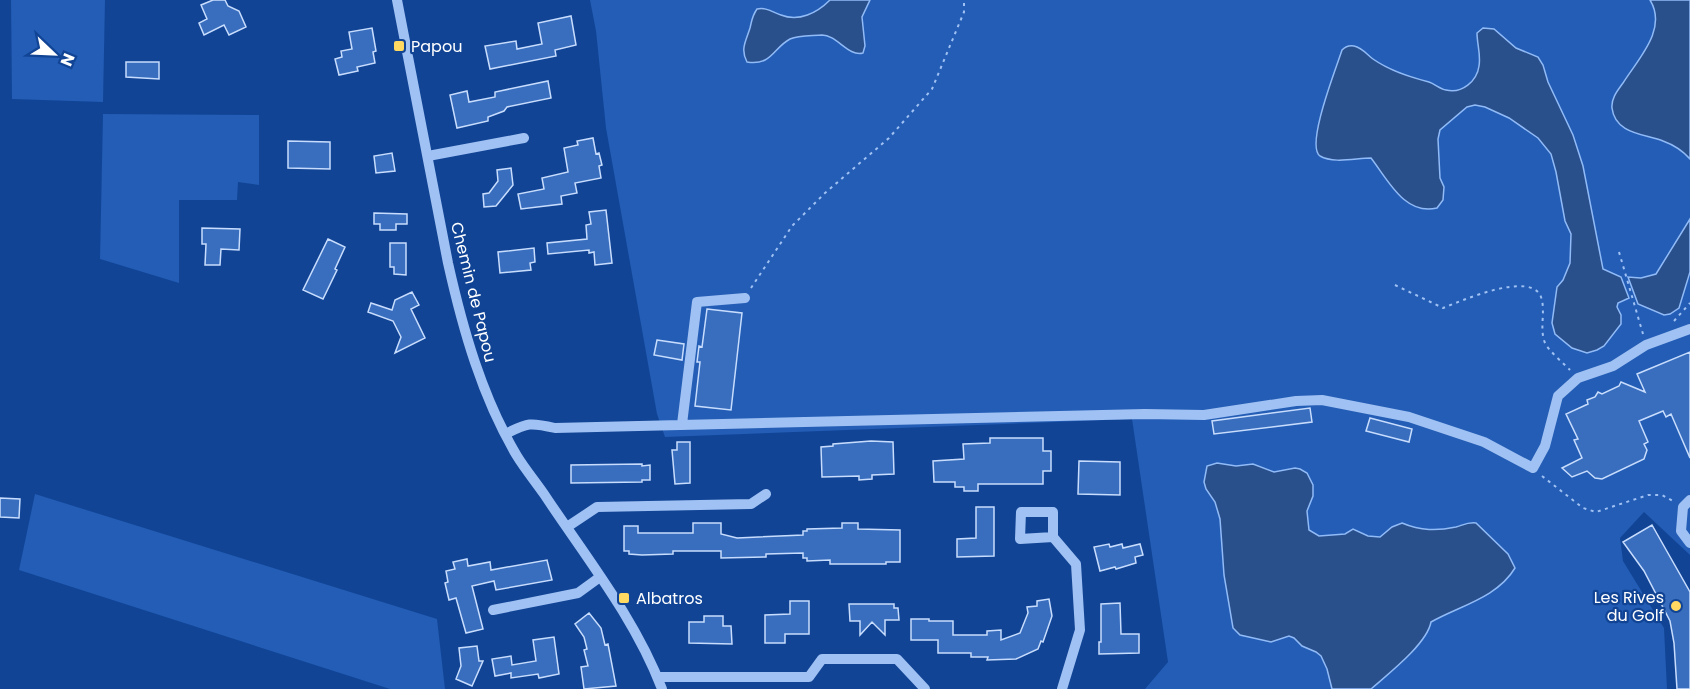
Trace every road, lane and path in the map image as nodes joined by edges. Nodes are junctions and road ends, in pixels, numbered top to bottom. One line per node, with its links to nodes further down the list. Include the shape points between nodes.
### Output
1 (397, 0): 4 (street, Chemin de Papou)
2 (964, 0): 7 (path, via 964,12 932,89 890,138 792,226)
3 (524, 138): 4 (street)
4 (428, 156): 12 (street, Chemin de Papou, via 458,303 477,370)
5 (1619, 252): 9 (path)
6 (1395, 285): 10 (path, via 1443,308 1481,293 1524,285 1533,287 1541,296 1545,344)
7 (745, 298): 11 (street, via 697,302)
8 (1690, 328): 9 (street)
9 (1646, 345): 10 (street, via 1613,366)
10 (1578, 378): 13 (street, via 1558,396 1547,440)
11 (682, 424): 12 (street, via 555,428 535,423); 13 (street, via 1204,415 1296,400 1322,400 1408,417 1484,442)
12 (505, 434): 16 (street, Chemin de Papou)
13 (1533, 468): 15 (path, via 1583,508 1596,512 1648,495 1662,495)
14 (766, 494): 16 (street, via 750,504 597,507)
15 (1686, 504): 18 (street, via 1681,531)
16 (567, 527): 19 (street, Chemin de Papou)
17 (1053, 537): 24 (street, via 1076,564 1080,630)
18 (1690, 543)
19 (600, 578): 20 (street, via 578,593); 21 (street, Chemin de Papou, via 640,641)
20 (494, 610)
21 (657, 677): 22 (street, Chemin de Papou); 23 (street, via 809,677 822,659 897,659)
22 (662, 689)
23 (925, 689)
24 (1062, 689)

